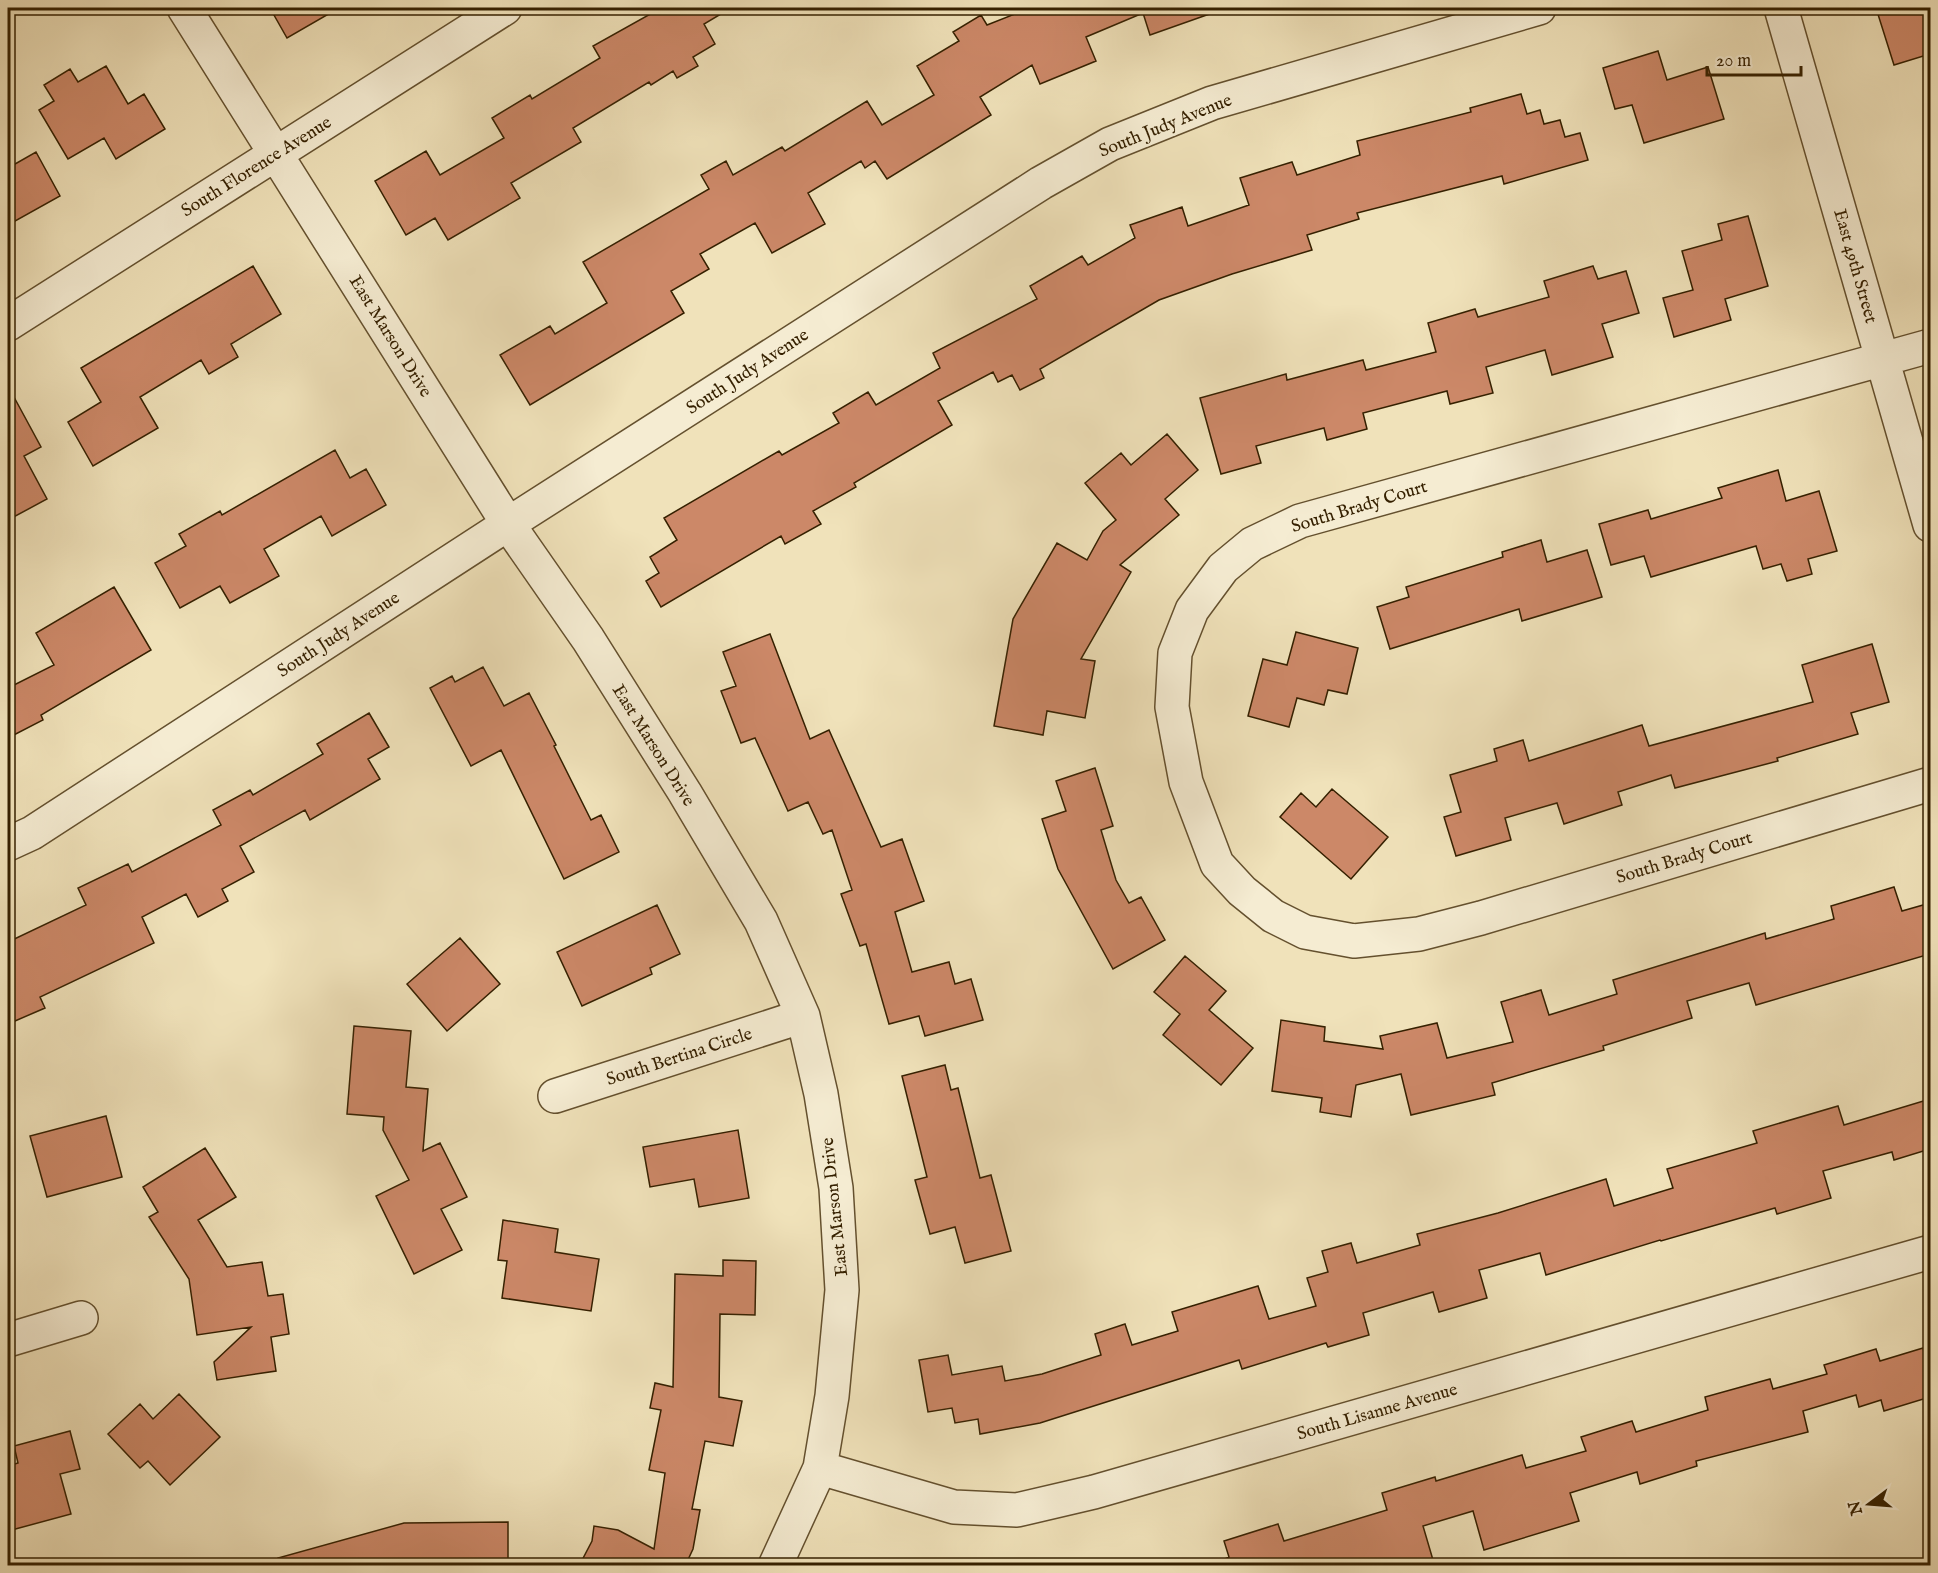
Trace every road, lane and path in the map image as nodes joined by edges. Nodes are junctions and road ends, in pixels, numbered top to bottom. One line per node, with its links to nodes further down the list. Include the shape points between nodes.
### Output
1 (184, 8): 5 (street, East Marson Drive)
2 (505, 8): 5 (street, South Florence Avenue)
3 (1539, 8): 9 (street, South Judy Avenue, via 1212,103 1110,144 1041,183)
4 (1781, 8): 8 (street, East 49th Street)
5 (276, 153): 6 (street, South Florence Avenue); 9 (street, East Marson Drive)
6 (8, 324)
7 (1930, 346): 8 (street, South Brady Court)
8 (1884, 360): 10 (street, East 49th Street); 11 (street, South Brady Court, via 1300,521 1252,544 1222,568 1192,610 1175,653 1172,707 1186,782 1216,864 1273,916 1305,932 1354,941 1419,934 1481,918)
9 (508, 524): 12 (street, South Judy Avenue, via 32,833); 13 (street, East Marson Drive, via 588,639 686,793 761,921)
10 (1930, 525)
11 (1930, 784)
12 (8, 844)
13 (803, 1016): 14 (street, South Bertina Circle); 18 (street, East Marson Drive, via 836,1188 842,1290 832,1396)
14 (555, 1096)
15 (1930, 1252): 18 (street, South Lisanne Avenue, via 1094,1492 1017,1510 954,1507)
16 (81, 1318): 17 (street)
17 (8, 1340)
18 (820, 1468): 19 (street, East Marson Drive)
19 (775, 1566)

